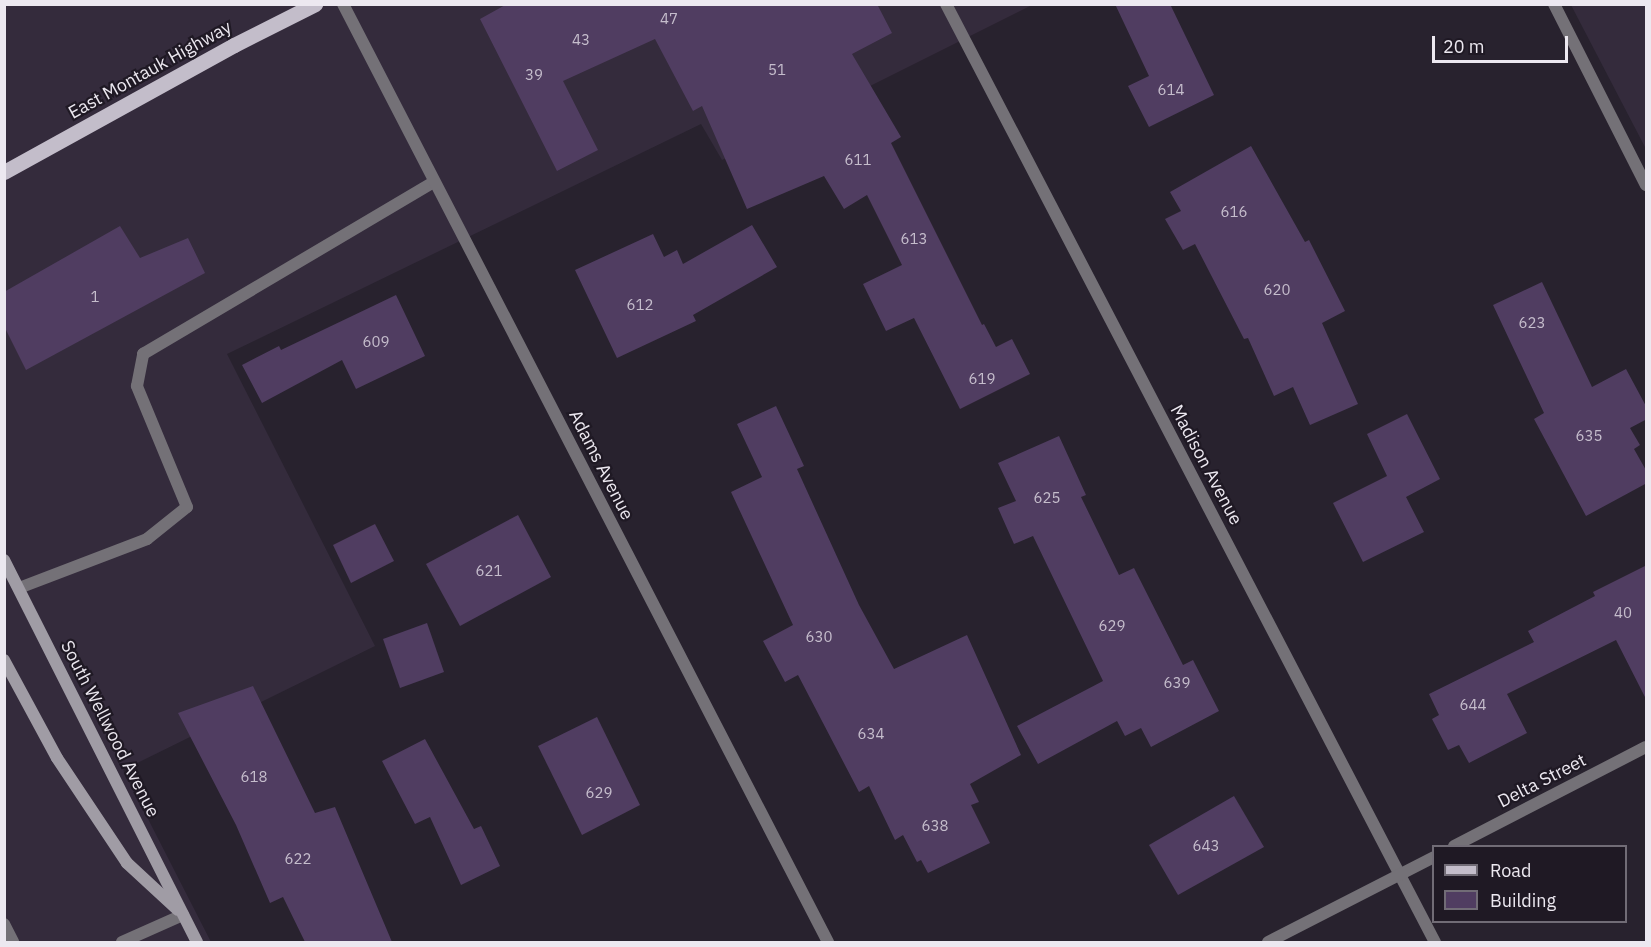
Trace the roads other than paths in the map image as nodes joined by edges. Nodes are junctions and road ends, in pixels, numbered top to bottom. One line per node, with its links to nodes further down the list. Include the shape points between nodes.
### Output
1 (315, 4): 5 (main road, East Montauk Highway)
2 (343, 4): 6 (street, Adams Avenue)
3 (946, 4): 14 (street, Madison Avenue)
4 (1554, 4): 7 (street)
5 (4, 172)
6 (434, 182): 9 (street, via 143,354 137,386 187,507 147,539); 20 (street, Adams Avenue)
7 (1647, 185)
8 (4, 560): 9 (street, South Wellwood Avenue)
9 (19, 588): 15 (street, South Wellwood Avenue)
10 (4, 660): 15 (street, South Wellwood Avenue, via 57,758 127,862)
11 (1647, 747): 12 (street, Delta Street)
12 (1456, 845)
13 (1432, 858): 14 (street)
14 (1399, 875): 21 (street); 22 (street, Madison Avenue)
15 (183, 915): 18 (street); 19 (street, South Wellwood Avenue)
16 (4, 924): 17 (street)
17 (13, 942)
18 (122, 942)
19 (197, 942)
20 (828, 942)
21 (1268, 942)
22 (1435, 942)

